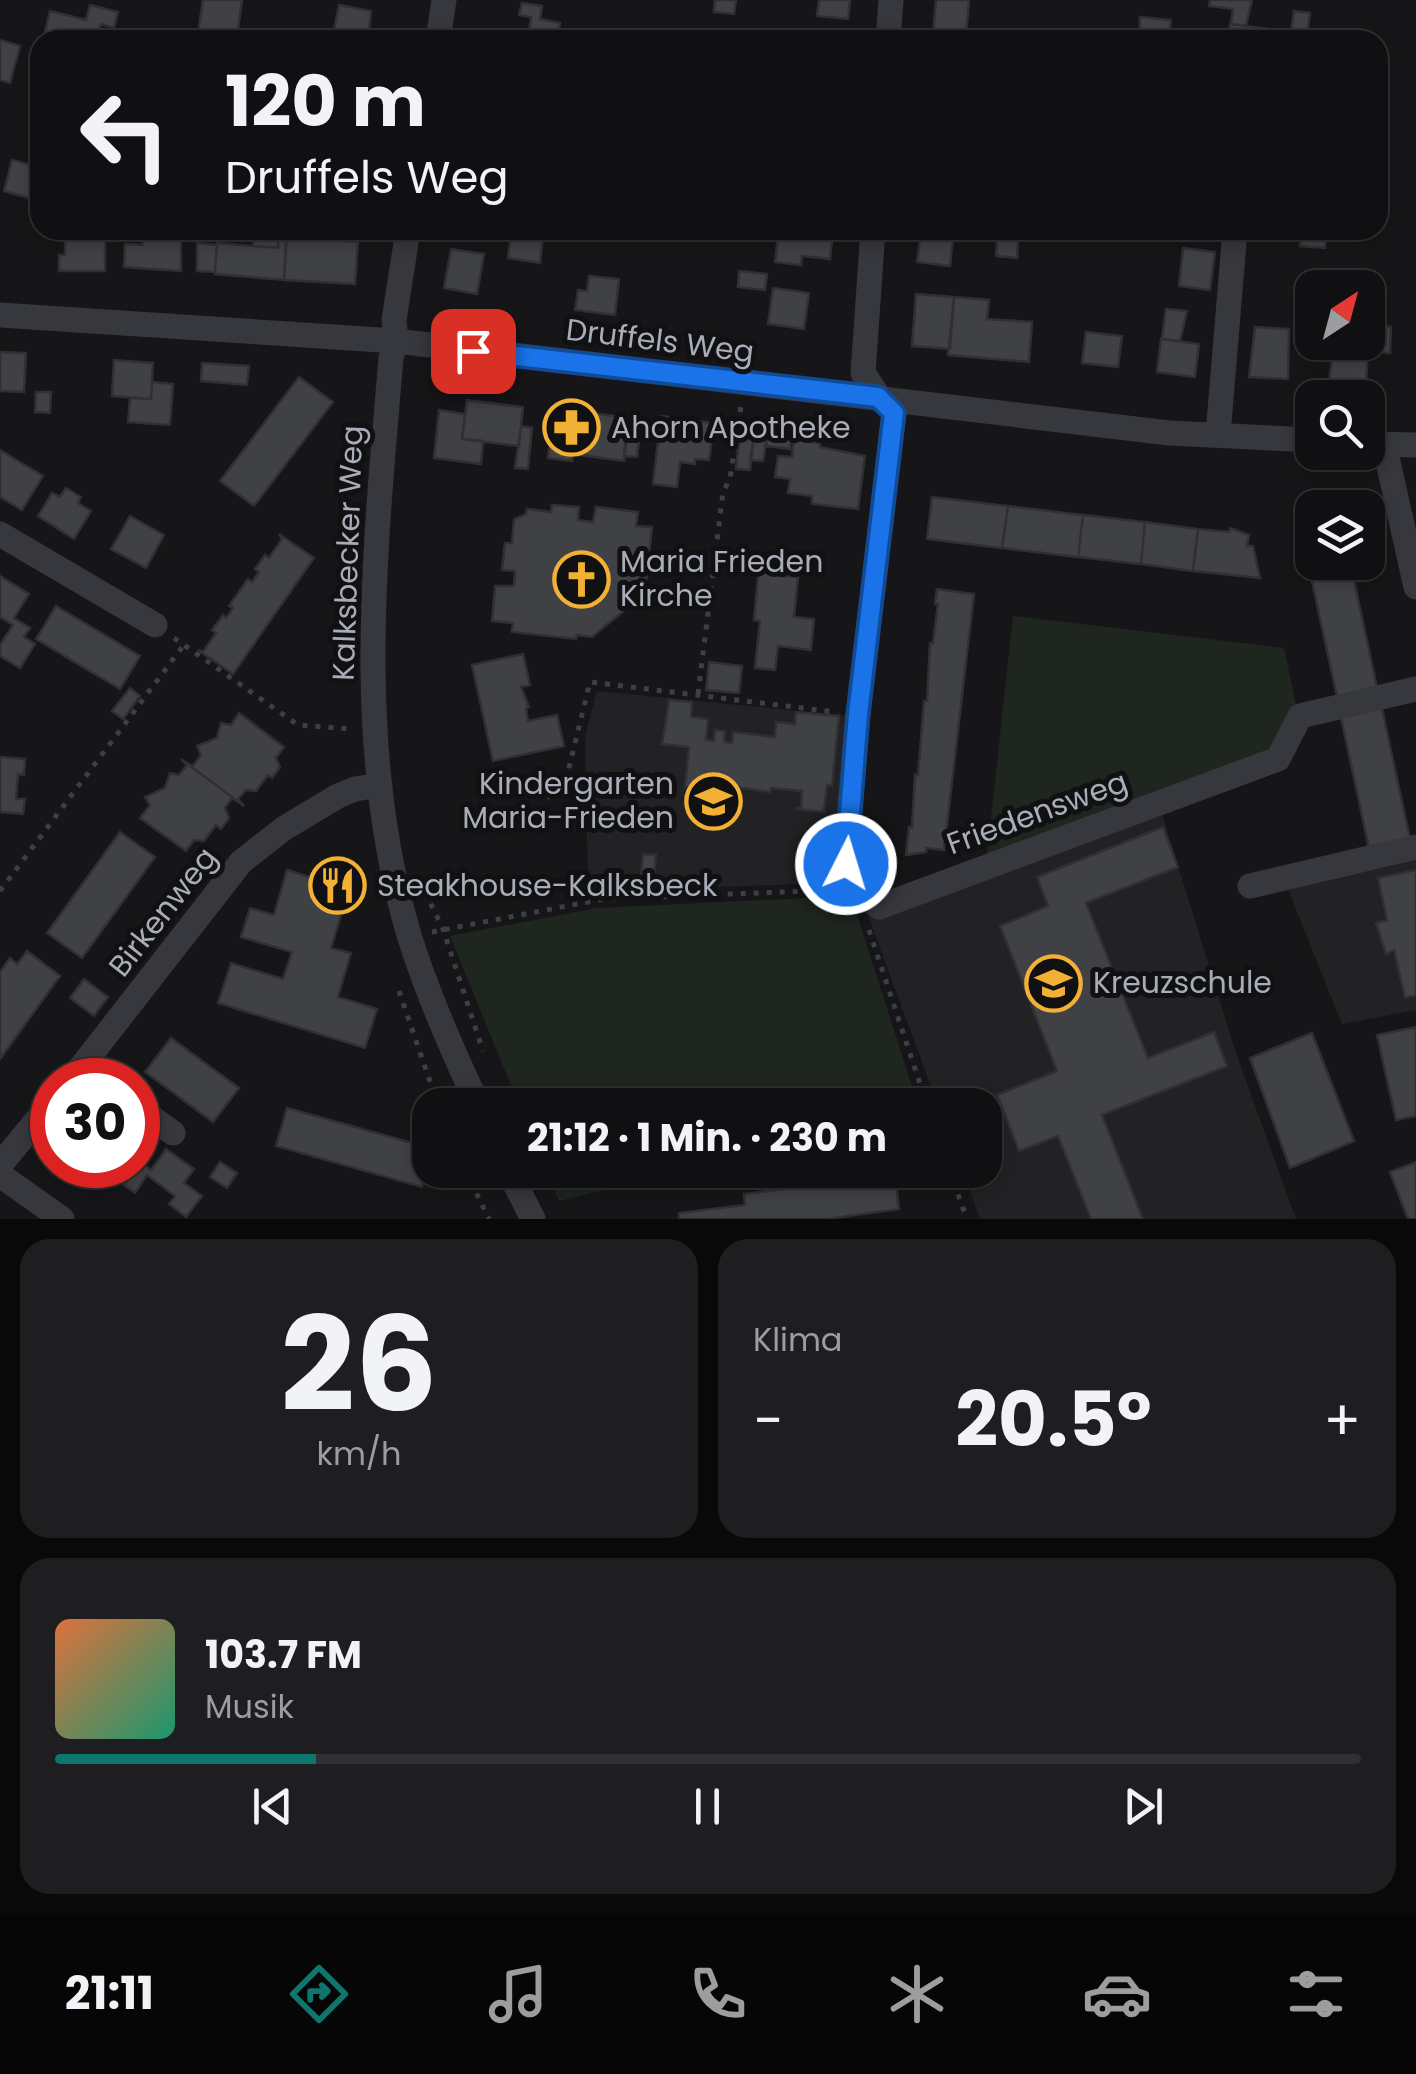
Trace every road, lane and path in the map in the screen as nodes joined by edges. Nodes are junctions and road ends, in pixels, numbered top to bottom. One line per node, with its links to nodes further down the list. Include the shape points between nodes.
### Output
1 (444, 0): 3 (street)
2 (891, 0): 4 (street)
3 (440, 30)
4 (889, 30)
5 (406, 240): 9 (street, Kalksbecker Weg)
6 (872, 240): 10 (street, via 863,373)
7 (1234, 240): 12 (street)
8 (0, 315): 9 (street, Druffels Weg)
9 (396, 342): 10 (street, Druffels Weg); 24 (street, Kalksbecker Weg, via 375,542 371,650)
10 (878, 397): 12 (street, Druffels Weg); 23 (street, via 894,413)
11 (742, 399): 22 (path, via 723,492)
12 (1218, 435): 13 (street, Druffels Weg)
13 (1295, 439)
14 (1385, 444): 15 (street)
15 (1416, 445)
16 (1383, 470): 18 (street)
17 (0, 534): 19 (street)
18 (1416, 587)
19 (155, 624): 20 (path)
20 (183, 646): 24 (path, via 298,724); 30 (path)
21 (1416, 689): 29 (street, Friedensweg, via 1300,716 1278,759 879,907)
22 (698, 694): 23 (path); 26 (path, via 590,682 566,784)
23 (858, 714): 29 (street, via 846,864)
24 (377, 724): 25 (street, Kalksbecker Weg)
25 (380, 785): 33 (street, Kalksbecker Weg); 35 (street, Birkenweg, via 338,796 241,862)
26 (547, 798)
27 (1416, 847): 28 (street)
28 (1250, 886)
29 (856, 889): 32 (path, via 603,899); 37 (path)
30 (0, 891)
31 (434, 911): 32 (path)
32 (443, 928): 33 (path); 34 (path)
33 (410, 938): 36 (street, Kalksbecker Weg)
34 (485, 1057)
35 (97, 1058)
36 (470, 1088)
37 (921, 1088)
38 (160, 1124): 40 (street)
39 (30, 1129): 41 (street)
40 (173, 1133)
41 (0, 1165)
42 (0, 1175): 46 (street)
43 (474, 1188): 47 (path)
44 (517, 1188): 48 (street)
45 (956, 1188): 49 (path)
46 (62, 1219)
47 (490, 1219)
48 (533, 1219)
49 (967, 1219)

